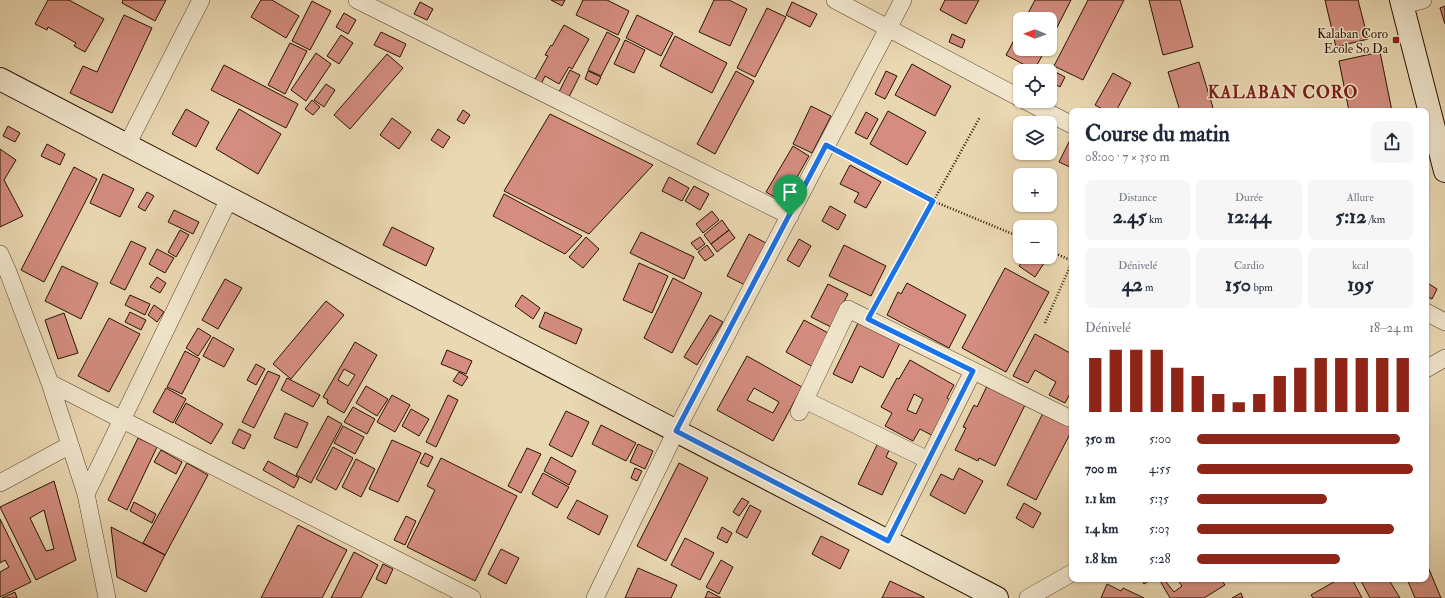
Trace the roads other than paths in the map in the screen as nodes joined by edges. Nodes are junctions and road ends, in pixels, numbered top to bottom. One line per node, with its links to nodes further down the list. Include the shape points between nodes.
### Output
1 (201, 0): 11 (street)
2 (357, 0): 14 (street)
3 (835, 0): 6 (street)
4 (903, 0): 6 (street)
5 (1409, 2): 12 (street)
6 (888, 28): 8 (street); 14 (street)
7 (0, 79): 11 (street)
8 (1013, 94)
9 (1039, 108): 10 (street)
10 (1069, 123)
11 (126, 145): 13 (street)
12 (1445, 171)
13 (229, 199): 24 (street); 25 (street)
14 (790, 216): 25 (street)
15 (0, 254): 16 (street)
16 (4, 274): 22 (street)
17 (1429, 314): 18 (street)
18 (1445, 322)
19 (1445, 358): 20 (street)
20 (1429, 367)
21 (973, 371): 23 (street); 27 (street); 27 (street, via 848,309 802,406)
22 (50, 383): 24 (street); 26 (street)
23 (1069, 418)
24 (122, 419): 29 (street); 33 (street)
25 (676, 431): 30 (street); 34 (street)
26 (70, 445): 28 (street); 29 (street)
27 (928, 460): 30 (street)
28 (0, 483)
29 (86, 494): 32 (street)
30 (888, 541): 35 (street)
31 (1069, 575): 36 (street)
32 (107, 598)
33 (472, 598)
34 (595, 598)
35 (997, 598)
36 (1028, 598)

